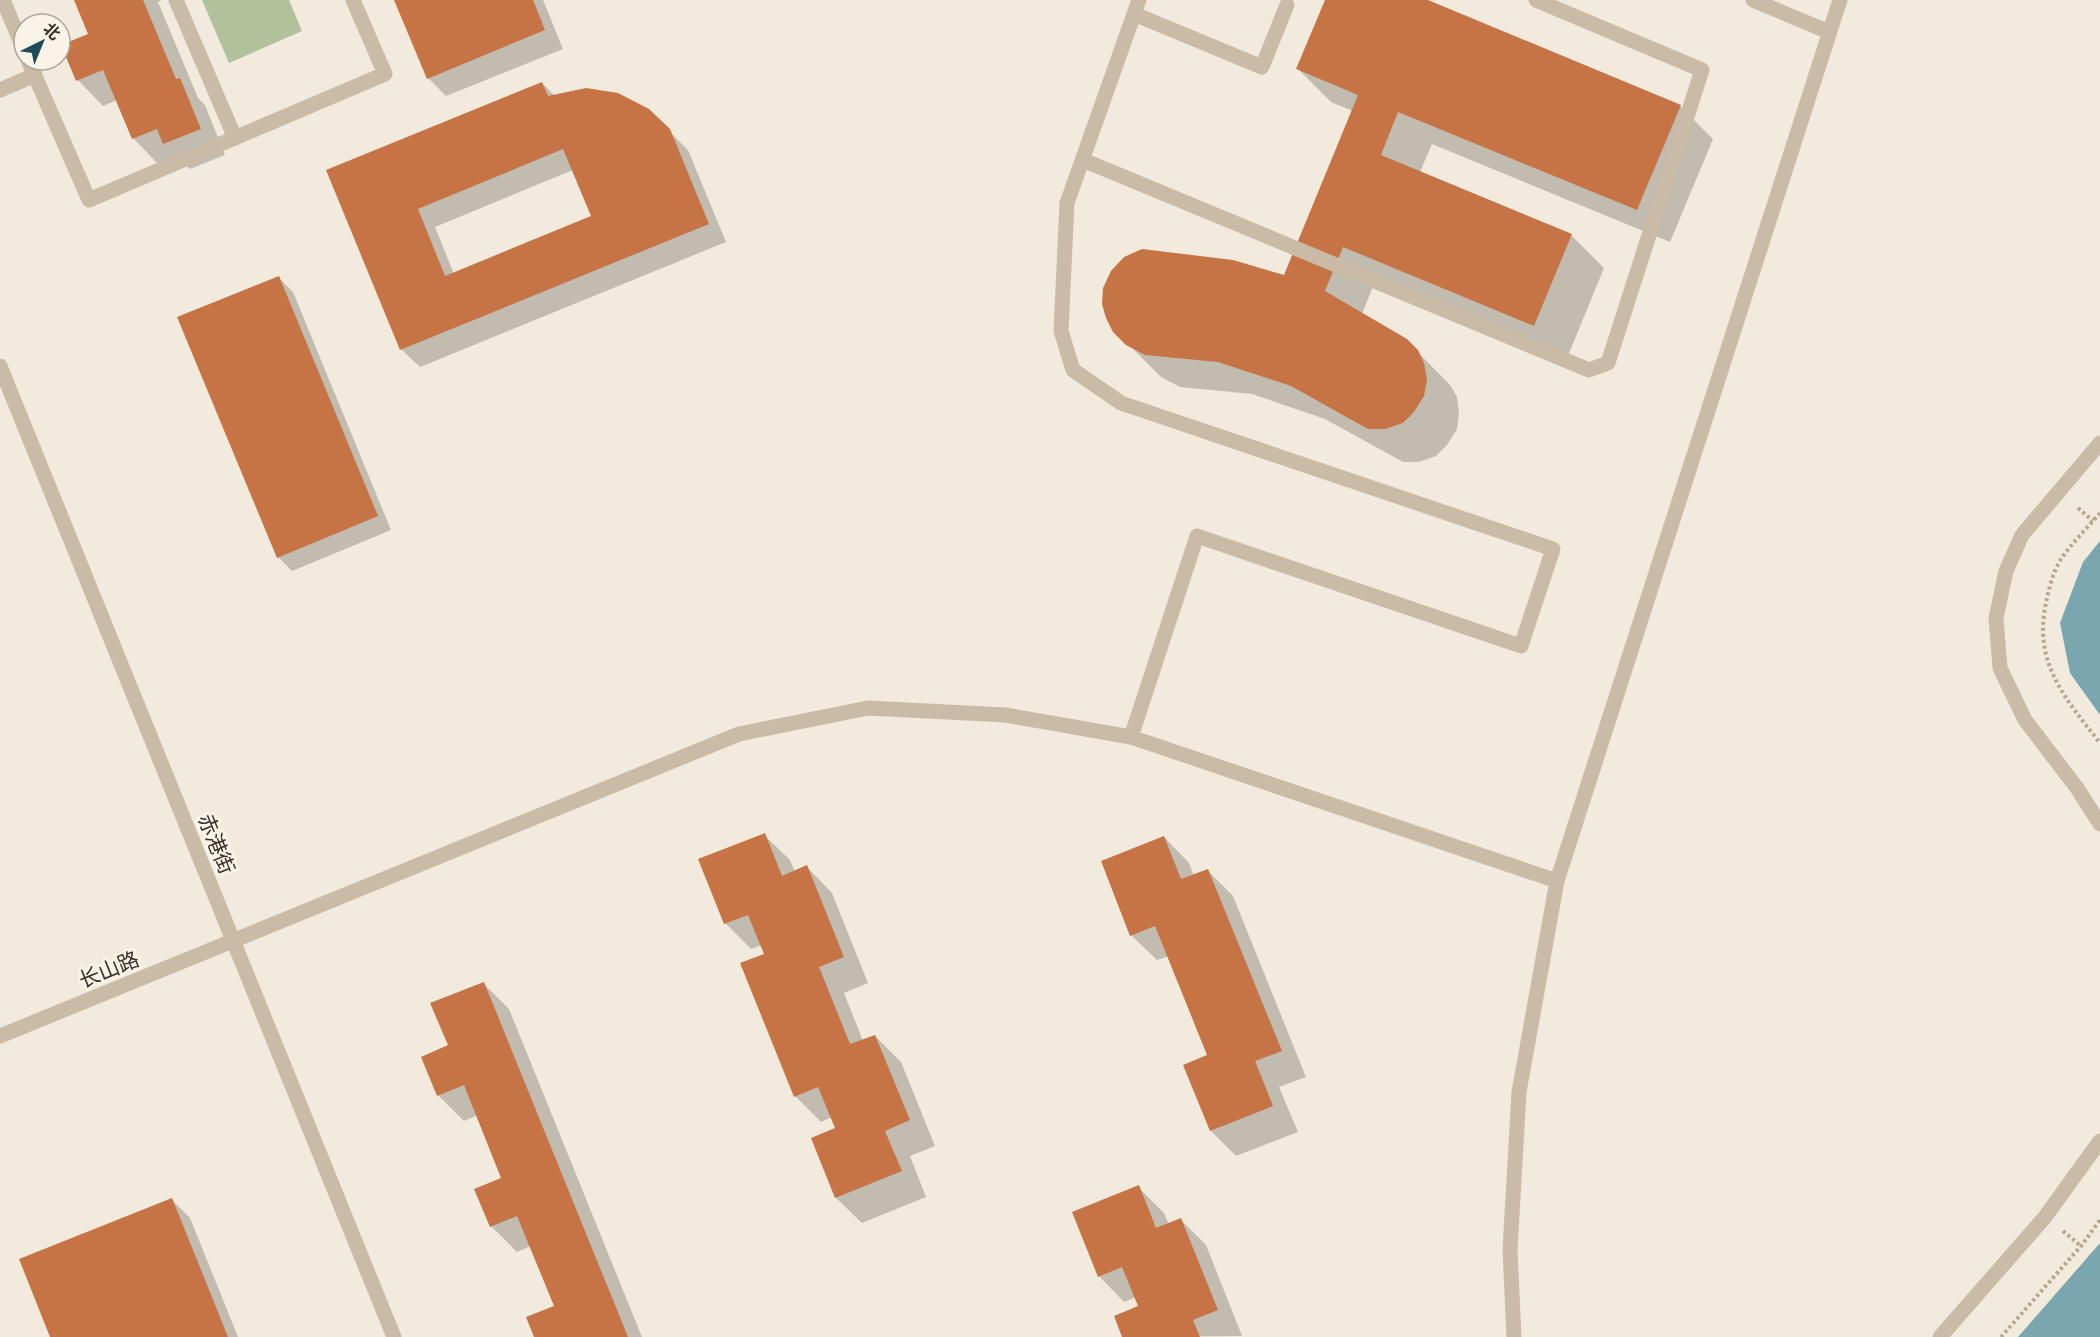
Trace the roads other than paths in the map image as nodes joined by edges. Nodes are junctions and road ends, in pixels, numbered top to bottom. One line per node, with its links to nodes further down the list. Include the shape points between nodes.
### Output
1 (3, 0): 9 (street)
2 (176, 0): 14 (street)
3 (353, 0): 14 (street, via 385,74)
4 (1536, 0): 15 (street, via 1702,70 1608,363 1589,370)
5 (1753, 0): 10 (street)
6 (1840, 0): 10 (street)
7 (1287, 5): 8 (street, via 1262,67)
8 (1137, 7): 15 (street)
9 (12, 21)
10 (1828, 33): 20 (street)
11 (34, 72): 12 (street)
12 (35, 75): 13 (street); 14 (street, via 88,200)
13 (0, 90)
14 (235, 138)
15 (1083, 160): 18 (street, via 1067,203 1061,331 1073,370 1121,403 1553,549 1521,646 1197,536)
16 (0, 366): 21 (street, 赤港街)
17 (2100, 443): 19 (street, via 2022,535 2006,571 1996,618 2000,668 2025,720)
18 (1131, 737): 20 (street, 长山路); 21 (street, 长山路, via 1006,715 868,708 739,734)
19 (2100, 824)
20 (1557, 880): 25 (street, via 1520,1092 1510,1250)
21 (233, 942): 22 (street, 长山路); 24 (street, 赤港街)
22 (0, 1036)
23 (2100, 1141): 26 (street, via 2045,1217)
24 (394, 1337)
25 (1514, 1337)
26 (1940, 1337)

